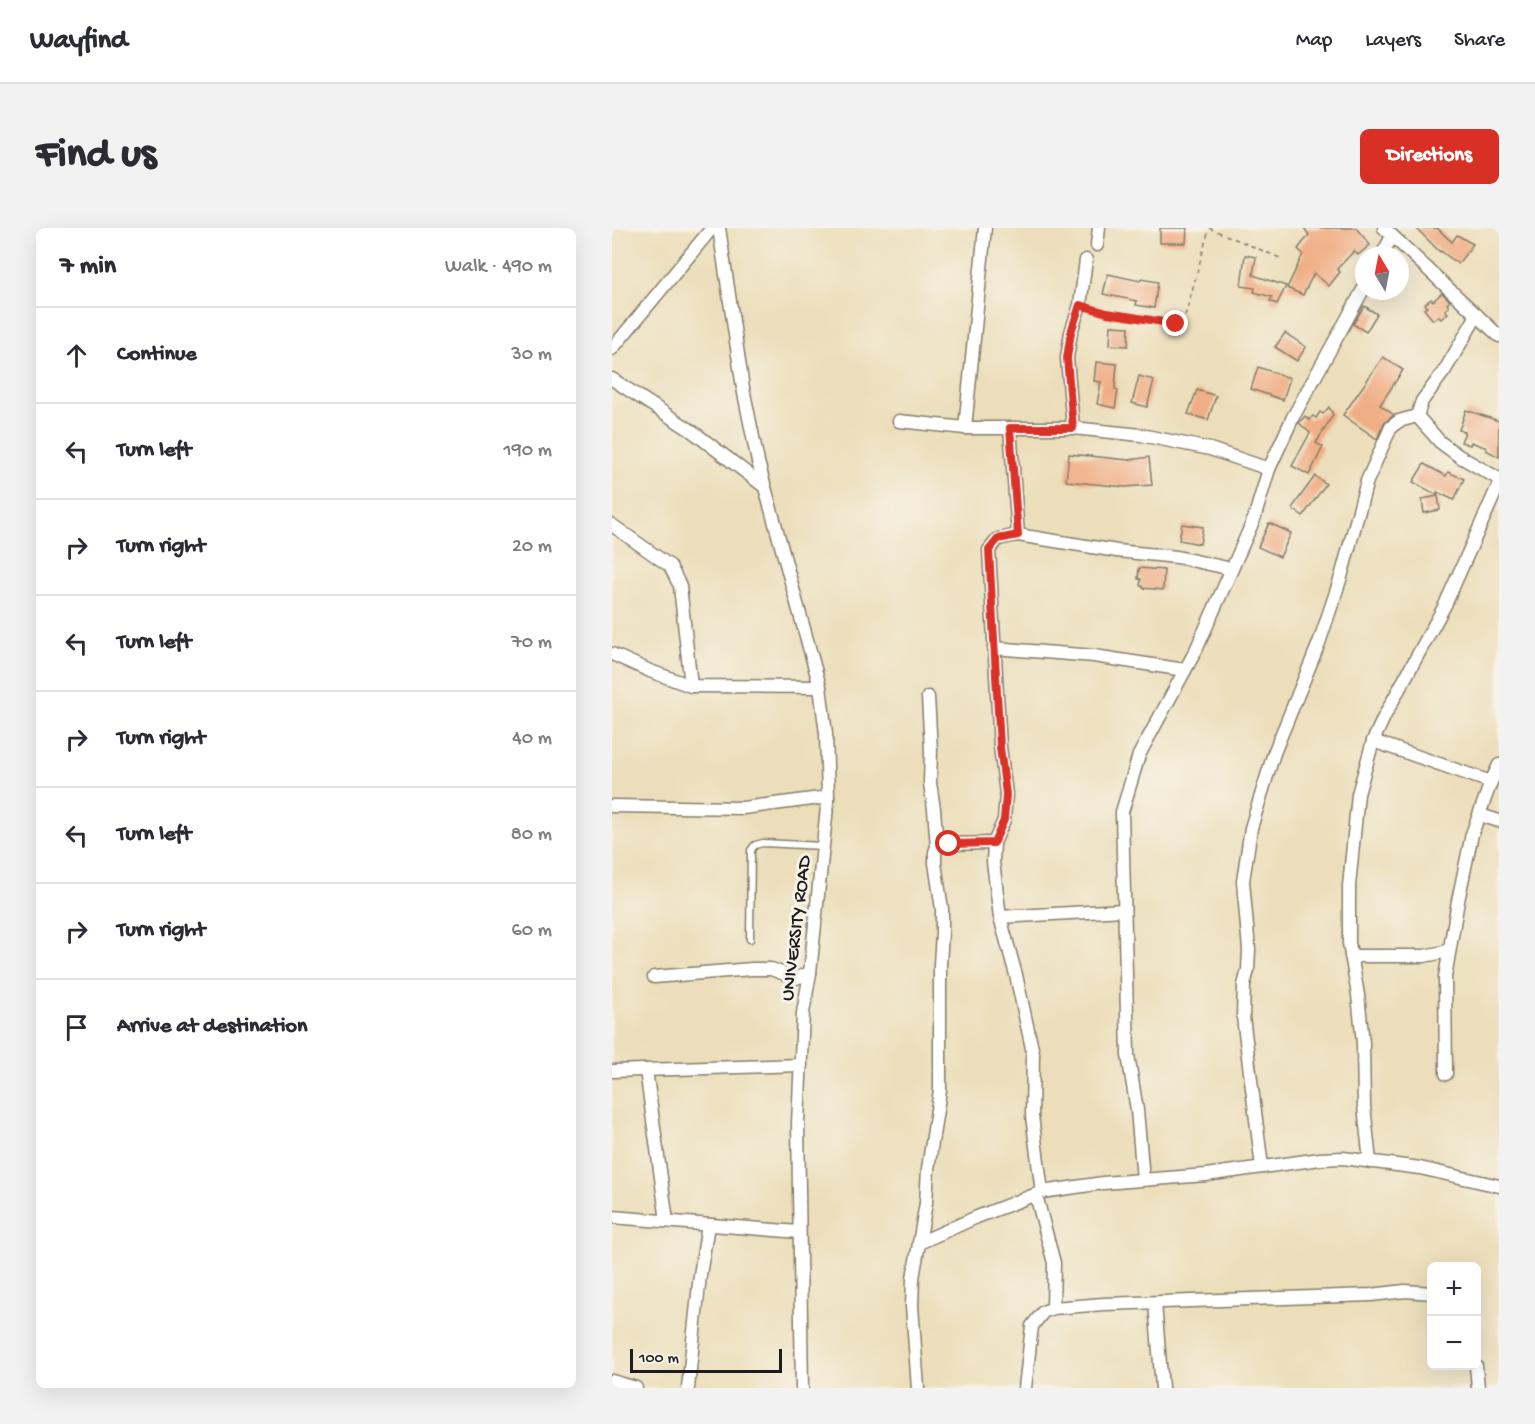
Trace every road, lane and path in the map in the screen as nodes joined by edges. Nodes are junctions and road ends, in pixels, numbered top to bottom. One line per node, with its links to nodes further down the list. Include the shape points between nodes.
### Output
1 (712, 228): 14 (street)
2 (719, 228): 24 (street, UNIVERSITY ROAD, via 743,388)
3 (985, 228): 18 (street)
4 (1099, 228): 7 (street)
5 (1209, 229): 8 (path); 11 (path, via 1184,320 1176,324)
6 (1388, 232): 12 (street)
7 (1097, 245)
8 (1280, 258)
9 (1086, 260): 11 (street)
10 (1357, 300): 21 (street)
11 (1080, 305): 20 (street, via 1067,358)
12 (1477, 315): 13 (street); 16 (street, via 1422,401)
13 (1499, 336)
14 (612, 349)
15 (612, 379): 24 (street, via 692,431)
16 (1417, 416): 22 (street, via 1440,442); 56 (street, via 1390,427 1367,481 1337,588 1274,753 1251,828 1243,881 1249,950 1243,1017)
17 (899, 421): 18 (street)
18 (965, 428): 19 (street)
19 (1010, 428): 20 (street); 26 (street)
20 (1073, 428): 21 (street, via 1141,435 1210,449)
21 (1269, 469): 27 (street, via 1254,519)
22 (1499, 479)
23 (1499, 484): 34 (street, via 1445,606)
24 (765, 487): 32 (street, UNIVERSITY ROAD)
25 (612, 525): 31 (street, via 670,566 680,586)
26 (1018, 535): 27 (street, via 1177,557); 28 (street, via 998,539 989,550)
27 (1232, 569): 30 (street)
28 (994, 648): 30 (street, via 1094,656); 41 (street, via 1006,794 1004,820)
29 (612, 654): 31 (street)
30 (1185, 670): 44 (street, via 1138,755 1122,812)
31 (692, 686): 32 (street)
32 (820, 687): 37 (street, UNIVERSITY ROAD)
33 (928, 697): 43 (street, via 930,783)
34 (1373, 741): 36 (street); 48 (street, via 1358,794 1349,886)
35 (1499, 765): 36 (street)
36 (1491, 782): 39 (street)
37 (828, 797): 38 (street, via 743,808); 42 (street, UNIVERSITY ROAD)
38 (612, 806)
39 (1480, 815): 40 (street); 47 (street, via 1465,857)
40 (1499, 821)
41 (994, 843): 43 (street); 45 (street)
42 (823, 846): 46 (lane, via 763,843 751,850); 49 (street, UNIVERSITY ROAD)
43 (937, 847): 64 (street, via 934,852 942,909 940,1090)
44 (1124, 910): 45 (street); 57 (street, via 1128,1055)
45 (1000, 918): 59 (street, via 1033,1053 1032,1116)
46 (750, 939)
47 (1449, 951): 48 (street, via 1424,956); 54 (street, via 1445,977)
48 (1352, 956): 55 (street, via 1363,1043)
49 (810, 973): 50 (street, via 796,978 771,969 752,969); 51 (street, UNIVERSITY ROAD, via 803,1013)
50 (654, 977)
51 (801, 1065): 52 (street); 63 (street, UNIVERSITY ROAD)
52 (646, 1070): 53 (street); 61 (street)
53 (612, 1071)
54 (1446, 1074)
55 (1370, 1162): 56 (street, via 1332,1159); 58 (street, via 1420,1168)
56 (1262, 1167): 57 (street)
57 (1143, 1179): 59 (street)
58 (1499, 1186)
59 (1039, 1193): 64 (street); 67 (street, via 1054,1263)
60 (612, 1217): 61 (street)
61 (667, 1221): 62 (street)
62 (708, 1225): 63 (street); 71 (street)
63 (800, 1232): 72 (street, UNIVERSITY ROAD)
64 (919, 1243): 73 (street, via 912,1306)
65 (1427, 1293): 66 (street)
66 (1155, 1303): 67 (street); 75 (street)
67 (1053, 1308): 74 (street, via 1043,1312 1032,1326)
68 (1476, 1370): 76 (street)
69 (612, 1381): 70 (street)
70 (636, 1388)
71 (688, 1388)
72 (802, 1388)
73 (918, 1388)
74 (1025, 1388)
75 (1162, 1388)
76 (1478, 1388)

